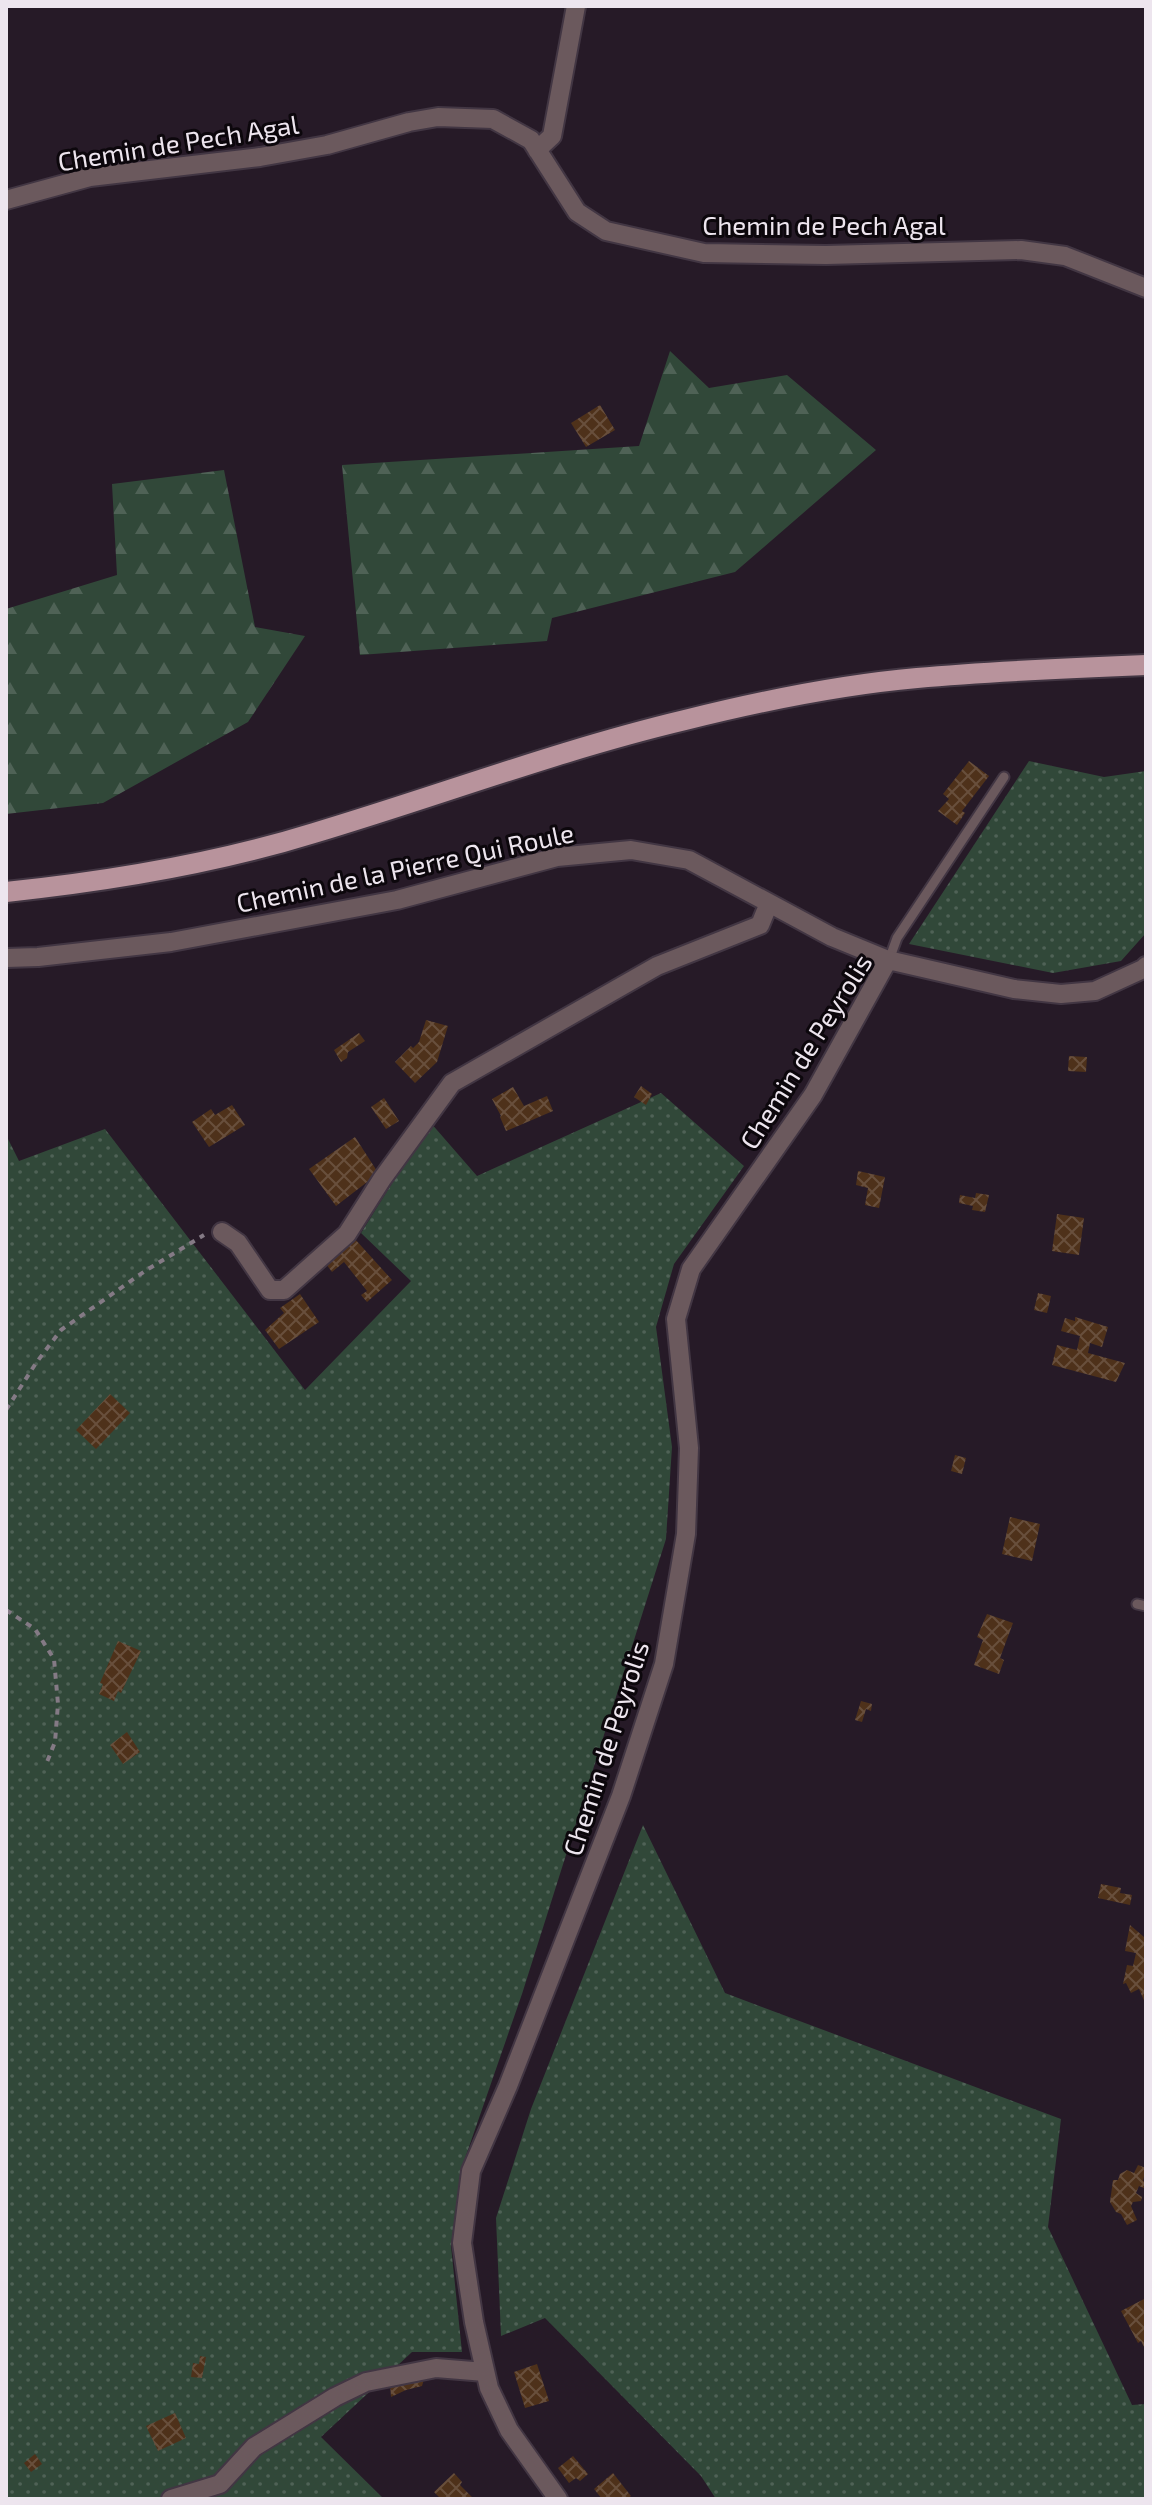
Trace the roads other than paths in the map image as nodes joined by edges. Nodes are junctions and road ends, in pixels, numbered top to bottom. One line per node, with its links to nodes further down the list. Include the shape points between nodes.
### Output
1 (576, 6): 2 (street, via 552,136)
2 (537, 150): 3 (street, Chemin de Pech Agal, via 531,140 493,119 438,117 300,150 90,177); 4 (street, Chemin de Pech Agal, via 577,212 606,231 663,244 704,253 1021,250 1065,256)
3 (6, 200)
4 (1146, 288)
5 (1146, 665): 7 (main road, via 914,678 796,695 562,754 200,864)
6 (1004, 777): 10 (lane, via 897,938)
7 (6, 892)
8 (769, 903): 9 (street, Chemin de la Pierre Qui Roule, via 689,860 631,850 557,857 397,900 171,942); 10 (street, Chemin de la Pierre Qui Roule); 12 (street, via 760,925 657,966 452,1083 347,1234 284,1290 270,1290 238,1243)
9 (6, 958)
10 (888, 960): 11 (street, Chemin de Peyrolis, via 1014,989 1061,994 1095,991); 13 (street, Chemin de Peyrolis, via 813,1095 691,1269 676,1319 689,1448 686,1534 664,1664 621,1796 471,2171 462,2243)
11 (1146, 966)
12 (222, 1232)
13 (485, 2372): 14 (street, via 436,2368 366,2382 254,2447 220,2484); 15 (street, Chemin de Peyrolis, via 509,2430)
14 (171, 2499)
15 (558, 2499)

